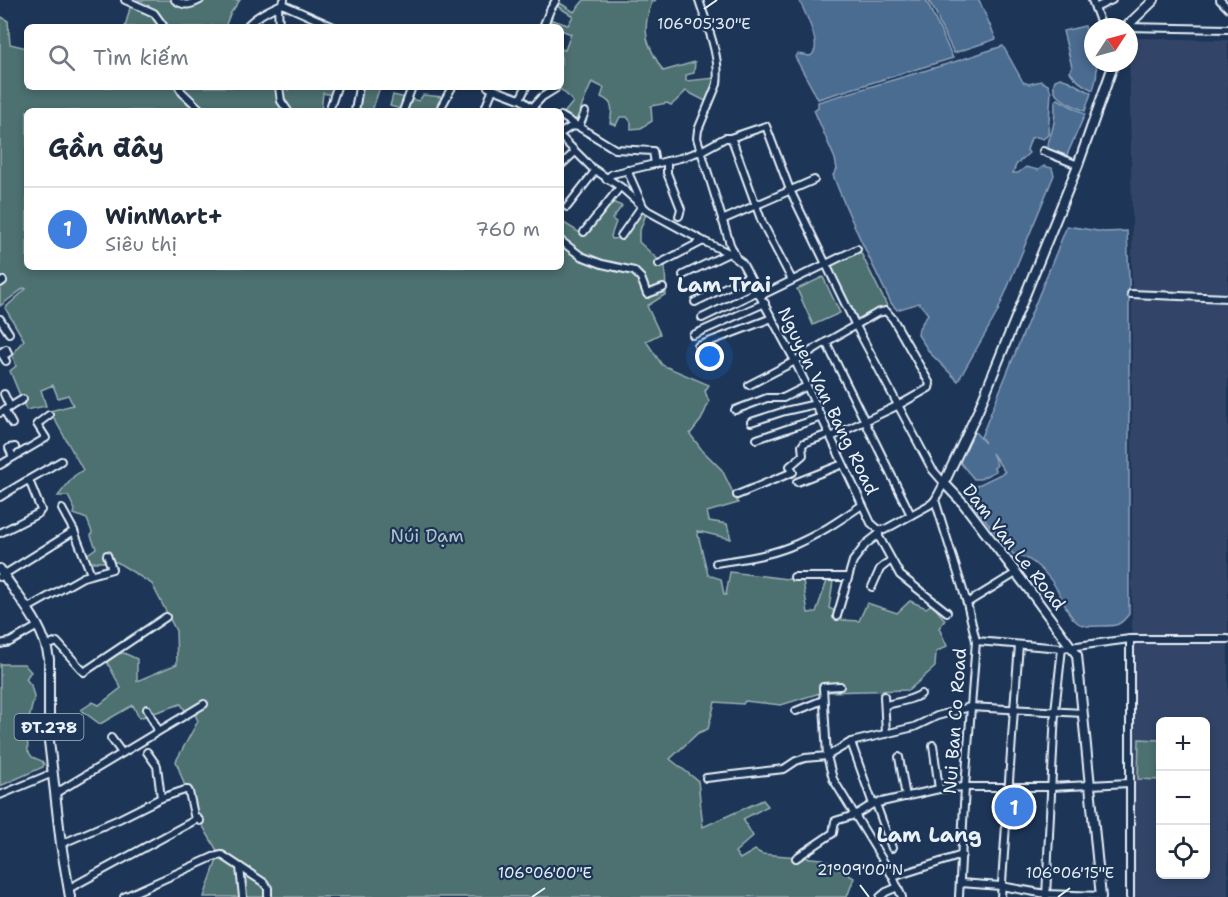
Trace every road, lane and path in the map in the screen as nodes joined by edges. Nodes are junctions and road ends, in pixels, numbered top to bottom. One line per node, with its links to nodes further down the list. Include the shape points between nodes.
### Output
1 (125, 0): 15 (street, via 145,5)
2 (175, 0): 3 (street, via 189,5)
3 (200, 0)
4 (555, 0): 19 (street)
5 (699, 0): 49 (street, via 718,77 697,133)
6 (1092, 0): 11 (street)
7 (1112, 0): 11 (street)
8 (1154, 0): 14 (main road)
9 (1220, 0): 12 (street)
10 (281, 4): 16 (street); 17 (street); 18 (street)
11 (1095, 8): 13 (street)
12 (1228, 8)
13 (1099, 18)
14 (1135, 18)
15 (162, 24)
16 (249, 24)
17 (279, 24)
18 (327, 24)
19 (544, 24)
20 (1138, 27): 21 (street)
21 (1228, 29)
22 (1111, 72): 55 (main road, Dam Van Le Road)
23 (181, 90): 34 (street)
24 (279, 90): 35 (street)
25 (336, 90): 36 (street)
26 (358, 90): 37 (street)
27 (411, 90): 38 (street)
28 (450, 90): 39 (street)
29 (489, 90): 40 (street)
30 (495, 90): 33 (street)
31 (524, 90): 33 (street)
32 (553, 90): 42 (street)
33 (520, 99): 41 (street)
34 (199, 108)
35 (286, 108)
36 (330, 108)
37 (356, 108)
38 (404, 108)
39 (441, 108)
40 (485, 108)
41 (530, 108)
42 (534, 108)
43 (585, 112): 45 (street)
44 (564, 118): 45 (street)
45 (579, 127): 46 (street, via 572,126); 54 (street, via 615,149 653,151)
46 (564, 133)
47 (730, 138): 49 (street); 61 (street, via 766,126); 62 (street)
48 (564, 139): 51 (street, Nguyen Van Bang Road)
49 (701, 150): 52 (street); 66 (street)
50 (1043, 151): 55 (street)
51 (575, 152): 53 (street); 57 (street, Nguyen Van Bang Road)
52 (667, 161): 54 (street); 65 (street, via 667,173 680,205)
53 (564, 162)
54 (655, 164): 56 (street)
55 (1078, 165): 118 (main road, Dam Van Le Road, via 978,411)
56 (627, 170): 58 (street); 64 (street)
57 (595, 171): 58 (street, Nguyen Van Bang Road); 63 (street)
58 (606, 179): 60 (street, Nguyen Van Bang Road)
59 (814, 180): 61 (street)
60 (620, 187): 64 (street, Nguyen Van Bang Road); 67 (street)
61 (790, 190): 62 (street); 75 (street)
62 (756, 205): 66 (street); 78 (street)
63 (567, 207)
64 (643, 207): 68 (street); 69 (street, Nguyen Van Bang Road)
65 (679, 216)
66 (722, 220): 73 (street)
67 (584, 232)
68 (621, 236)
69 (703, 241): 72 (street, Nguyen Van Bang Road); 74 (street)
70 (564, 243): 79 (street, via 581,256 639,274 647,294)
71 (857, 249): 75 (street)
72 (729, 253): 73 (street, Nguyen Van Bang Road); 76 (street)
73 (736, 258): 77 (street, Nguyen Van Bang Road)
74 (659, 264)
75 (827, 265): 78 (street); 88 (street)
76 (683, 275)
77 (749, 276): 80 (street, Nguyen Van Bang Road); 83 (street)
78 (792, 280): 80 (street)
79 (663, 288)
80 (759, 293): 84 (street, Nguyen Van Bang Road); 85 (street)
81 (1131, 294): 82 (street)
82 (1228, 298)
83 (695, 302)
84 (765, 303): 86 (street, Nguyen Van Bang Road); 90 (street)
85 (702, 318)
86 (772, 318): 92 (street); 95 (street, Nguyen Van Bang Road)
87 (0, 320): 89 (street)
88 (856, 326): 91 (street); 101 (street); 101 (street, via 878,313 888,312 930,384)
89 (5, 331)
90 (693, 335)
91 (826, 342): 95 (street); 106 (street)
92 (698, 346)
93 (0, 353): 94 (street, via 6,349)
94 (6, 361)
95 (795, 361): 96 (street); 97 (street, Nguyen Van Bang Road)
96 (749, 385)
97 (807, 386): 100 (street, Nguyen Van Bang Road); 103 (street, via 783,398 766,398)
98 (4, 394): 102 (street)
99 (23, 399): 102 (street)
100 (816, 404): 105 (street, Nguyen Van Bang Road); 107 (street)
101 (899, 405): 106 (street); 118 (street, via 932,469)
102 (5, 410): 108 (street)
103 (735, 410)
104 (49, 415): 112 (street, via 37,424 46,438)
105 (822, 417): 109 (street, Nguyen Van Bang Road); 110 (street)
106 (864, 421): 109 (street); 124 (street)
107 (751, 422)
108 (12, 424)
109 (830, 435): 114 (street, Nguyen Van Bang Road); 119 (street, via 804,443 803,455 790,466 793,472)
110 (757, 439)
111 (15, 447): 112 (street, via 9,448)
112 (13, 457): 115 (street)
113 (61, 461): 116 (street)
114 (843, 464): 117 (street); 122 (street, Nguyen Van Bang Road)
115 (0, 465)
116 (29, 480): 120 (street); 127 (street, via 40,512)
117 (797, 482)
118 (944, 483): 121 (street); 133 (main road, Dam Van Le Road)
119 (737, 495)
120 (0, 497)
121 (935, 500): 124 (street); 138 (street, Nui Ban Co Road)
122 (862, 506): 125 (street, Nguyen Van Bang Road, via 871,523); 131 (street, via 788,548)
123 (62, 509): 126 (street)
124 (911, 515): 125 (street)
125 (884, 530): 128 (street)
126 (74, 531): 132 (street); 134 (street)
127 (0, 533)
128 (878, 535): 130 (street); 135 (street, via 853,561)
129 (107, 555): 134 (street, via 112,569)
130 (891, 560): 137 (street, via 880,569); 140 (street, via 900,575)
131 (716, 563)
132 (1, 573): 139 (main road, ĐT.278)
133 (1016, 573): 138 (street); 150 (main road, Dam Van Le Road)
134 (91, 574): 139 (street)
135 (848, 577): 136 (street); 141 (street)
136 (794, 578)
137 (872, 587)
138 (967, 603): 146 (street, Nui Ban Co Road)
139 (28, 608): 143 (main road, ĐT.278)
140 (947, 612)
141 (837, 616)
142 (165, 617): 149 (street, via 84,672 57,642)
143 (38, 626): 147 (street); 149 (main road, ĐT.278)
144 (1130, 639): 145 (street); 150 (street); 175 (street)
145 (1228, 639)
146 (976, 641): 148 (street); 158 (street, Nui Ban Co Road)
147 (0, 644)
148 (1019, 645): 151 (street); 160 (street)
149 (47, 646): 173 (main road, ĐT.278)
150 (1072, 647): 151 (street); 163 (main road, Dam Van Le Road, via 1077,656)
151 (1062, 648): 162 (street)
152 (840, 686): 155 (street, via 823,687)
153 (921, 694): 157 (street)
154 (884, 696): 157 (street)
155 (823, 700): 161 (street); 171 (street)
156 (204, 704): 164 (street)
157 (885, 705): 165 (street)
158 (970, 707): 160 (street); 165 (street); 177 (street, Nui Ban Co Road)
159 (147, 709): 164 (street)
160 (1014, 709): 162 (street); 179 (street)
161 (796, 711)
162 (1055, 711): 163 (street); 178 (street)
163 (1083, 713): 176 (main road, Dam Van Le Road)
164 (158, 730): 170 (street)
165 (886, 734): 167 (street)
166 (111, 738): 170 (street)
167 (851, 742): 171 (street); 185 (street)
168 (933, 745): 180 (street)
169 (147, 752): 184 (street, via 157,766)
170 (122, 753): 181 (street)
171 (826, 756): 174 (street, via 805,758 784,769); 186 (street, via 833,779)
172 (899, 757): 183 (street)
173 (53, 773): 181 (main road, ĐT.278); 182 (street)
174 (706, 778)
175 (1129, 783): 176 (street); 206 (street)
176 (1090, 786): 178 (street); 198 (main road, Dam Van Le Road)
177 (964, 787): 179 (street); 180 (street); 189 (street, Nui Ban Co Road)
178 (1051, 787): 179 (street); 197 (street)
179 (1008, 788): 194 (street)
180 (939, 789): 183 (street)
181 (56, 794): 187 (main road, ĐT.278)
182 (0, 795)
183 (906, 797): 185 (street)
184 (161, 798): 187 (street); 196 (street, via 188,790 198,820)
185 (874, 804): 186 (street); 188 (street)
186 (855, 815): 190 (street, via 836,821 833,833); 192 (street)
187 (61, 844): 196 (main road, ĐT.278)
188 (892, 848)
189 (962, 855): 192 (street); 193 (street, Nui Ban Co Road)
190 (796, 858)
191 (240, 867): 199 (street, via 219,855); 200 (street); 201 (street, via 266,885)
192 (893, 877): 195 (street)
193 (960, 883): 194 (street); 204 (street, Nui Ban Co Road)
194 (1002, 886): 197 (street); 205 (street)
195 (898, 887): 202 (street); 203 (street)
196 (69, 893)
197 (1046, 895): 198 (street)
198 (1101, 896)
199 (124, 897)
200 (243, 897)
201 (268, 897)
202 (880, 897)
203 (902, 897)
204 (959, 897)
205 (1001, 897)
206 (1130, 897)

